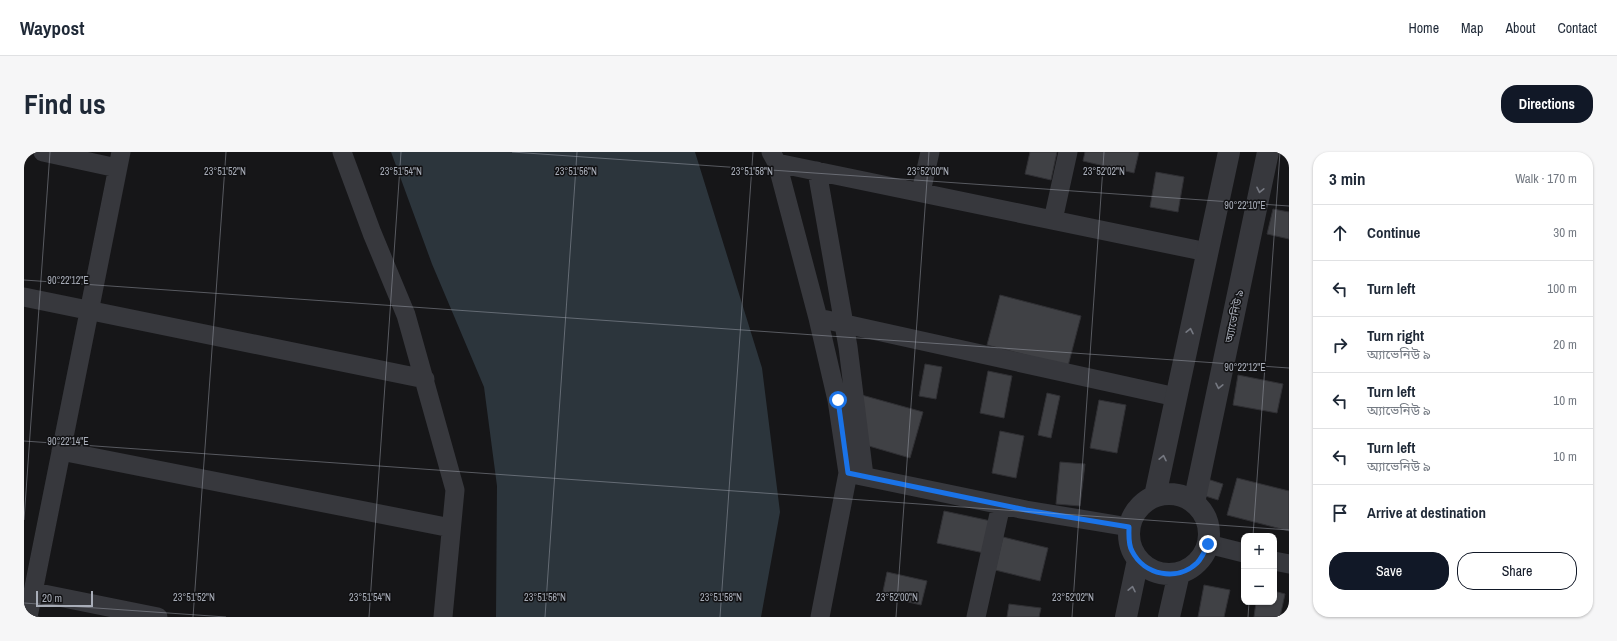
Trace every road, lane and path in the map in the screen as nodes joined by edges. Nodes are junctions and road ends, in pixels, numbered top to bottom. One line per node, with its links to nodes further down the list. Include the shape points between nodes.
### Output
1 (43, 152): 8 (street)
2 (342, 152): 17 (street, via 406,315)
3 (930, 152): 10 (street)
4 (1068, 152): 11 (street)
5 (1229, 152): 12 (street)
6 (1268, 152): 22 (street, অ্যাভেনিউ ৯, one-way to 22)
7 (774, 157): 9 (street); 15 (street)
8 (119, 160): 14 (street)
9 (817, 171): 10 (street); 16 (street)
10 (921, 192): 11 (street)
11 (1052, 220): 12 (street)
12 (1207, 252): 18 (street, one-way to 12)
13 (24, 297): 14 (street)
14 (88, 310): 17 (street); 19 (street)
15 (818, 318): 16 (street); 20 (street)
16 (844, 324): 18 (street); 20 (street, via 848,346)
17 (425, 379): 25 (street, via 455,490)
18 (1176, 396): 21 (street, one-way to 18)
19 (61, 452): 25 (street); 32 (street)
20 (856, 475): 23 (street); 36 (street)
21 (1155, 496): 22 (street, via 1182,496); 24 (street, via 1138,508)
22 (1194, 503): 26 (street, via 1207,522)
23 (1001, 505): 24 (street); 37 (street)
24 (1129, 527): 28 (street, via 1132,550)
25 (451, 528): 35 (street)
26 (1208, 544): 27 (street); 31 (street, via 1197,563)
27 (1241, 552)
28 (1138, 560): 31 (street, via 1156,573); 38 (street, one-way to 28)
29 (1277, 562): 30 (street)
30 (1289, 564)
31 (1179, 573): 39 (street)
32 (34, 592): 33 (street); 34 (street)
33 (28, 617)
34 (158, 617)
35 (443, 617)
36 (820, 617)
37 (976, 617)
38 (1126, 617)
39 (1169, 617)

